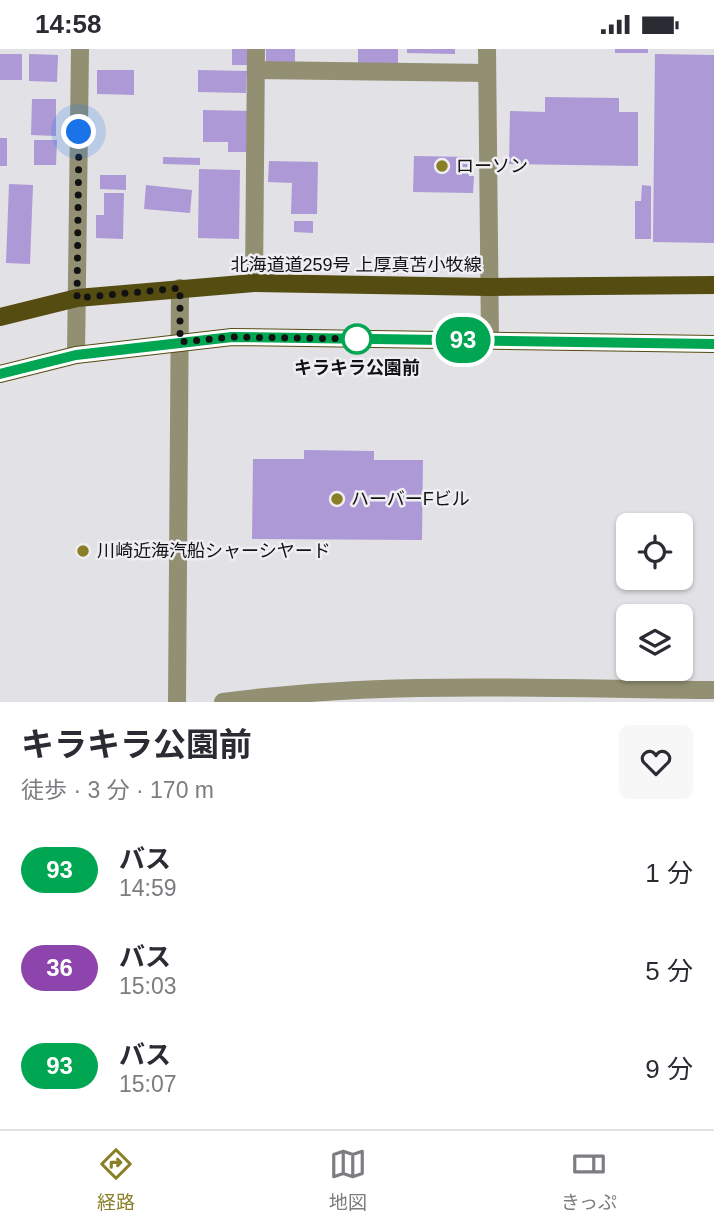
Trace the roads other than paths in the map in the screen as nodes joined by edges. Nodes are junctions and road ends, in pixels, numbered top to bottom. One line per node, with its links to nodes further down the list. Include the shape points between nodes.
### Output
1 (80, 49): 10 (street)
2 (256, 49): 4 (street)
3 (487, 49): 5 (street)
4 (256, 70): 5 (street); 6 (street)
5 (487, 73): 8 (street)
6 (254, 282): 8 (main road, 北海道道259号 上厚真苫小牧線); 9 (main road, 北海道道259号 上厚真苫小牧線)
7 (714, 285): 8 (main road, 北海道道259号 上厚真苫小牧線)
8 (489, 287): 12 (street)
9 (180, 288): 10 (main road, 北海道道259号 上厚真苫小牧線); 13 (street)
10 (77, 298): 11 (main road, 北海道道259号 上厚真苫小牧線); 15 (street)
11 (0, 317)
12 (490, 341): 13 (main road, via 232,337); 14 (main road)
13 (180, 342): 15 (main road); 18 (street)
14 (714, 344)
15 (76, 355): 16 (main road)
16 (0, 374)
17 (714, 690): 19 (street, via 421,689 290,693)
18 (177, 702)
19 (223, 702)

